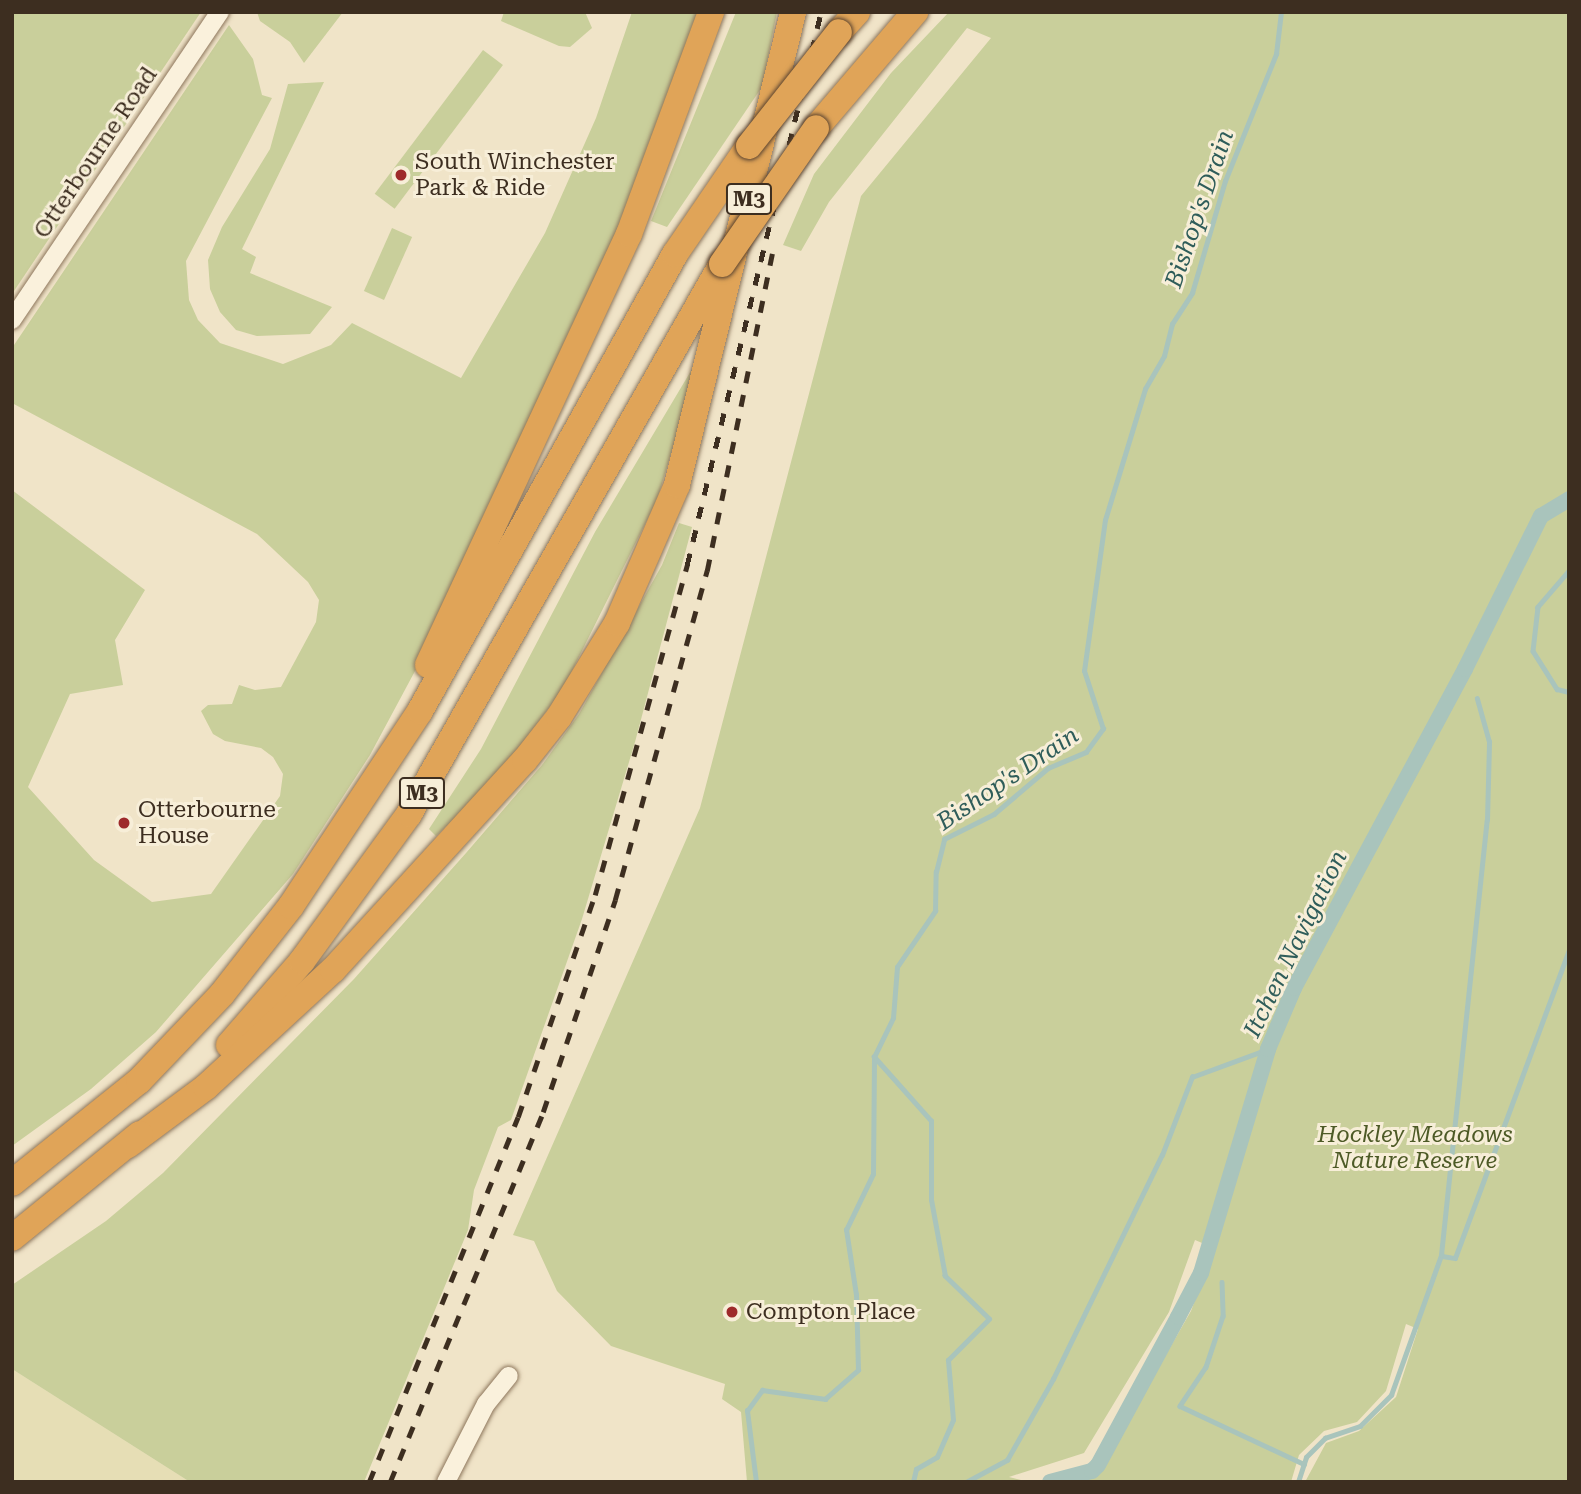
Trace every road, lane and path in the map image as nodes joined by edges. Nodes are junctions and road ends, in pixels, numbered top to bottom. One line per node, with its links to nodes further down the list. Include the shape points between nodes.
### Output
1 (220, 12): 6 (street, Otterbourne Road)
2 (711, 12): 7 (highway, M3, via 656,170 612,273)
3 (793, 12): 8 (highway, M3, via 677,485 617,623 559,717 525,760 333,970 206,1087)
4 (857, 12): 7 (highway, M3, bridge, via 749,146 675,254 481,605)
5 (915, 12): 8 (highway, M3, bridge, via 816,128 722,264 410,814 318,941 241,1033)
6 (12, 320)
7 (367, 793): 9 (highway, M3, via 291,906 222,994 139,1081)
8 (128, 1145): 10 (highway, M3)
9 (12, 1183)
10 (12, 1238)
11 (509, 1376): 12 (street, via 486,1404)
12 (446, 1482)

